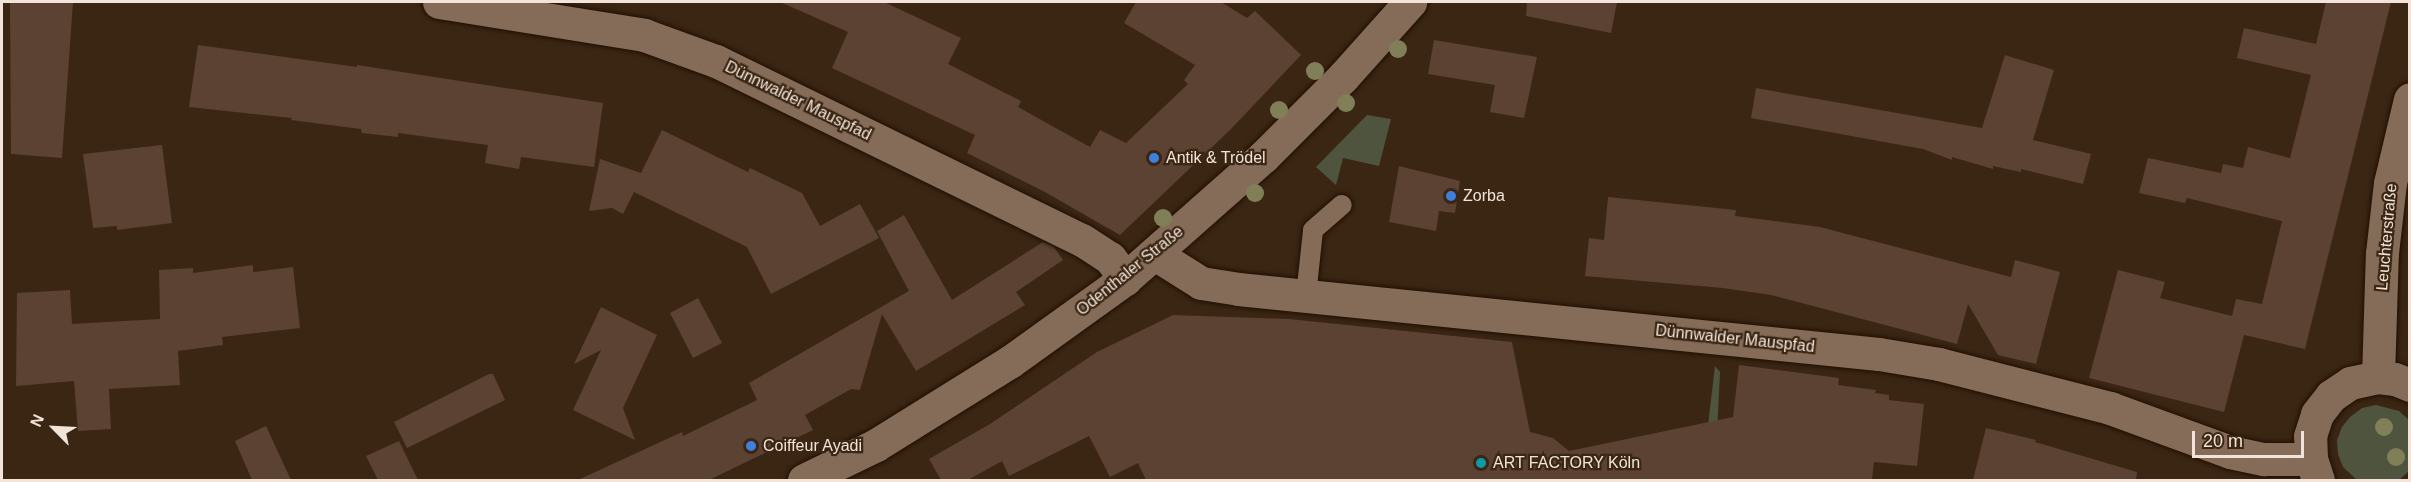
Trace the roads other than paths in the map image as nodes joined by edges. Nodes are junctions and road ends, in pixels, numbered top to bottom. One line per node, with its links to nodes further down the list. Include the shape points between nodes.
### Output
1 (439, 2): 6 (main road, Dünnwalder Mauspfad, via 644,35 716,61 1082,240 1110,258)
2 (1410, 2): 5 (main road, Odenthaler Straße, via 1263,157)
3 (2409, 99): 8 (main road, Leuchterstraße, via 2390,183)
4 (1342, 205): 7 (lane, via 1313,230)
5 (1155, 254): 6 (main road, Odenthaler Straße); 7 (main road, Dünnwalder Mauspfad, via 1201,283)
6 (1125, 279): 11 (main road, Odenthaler Straße, via 1011,361 876,445)
7 (1306, 296): 10 (main road, Dünnwalder Mauspfad, via 1879,354 1939,364 2110,408 2230,452)
8 (2378, 377): 9 (main road); 10 (main road, via 2350,383 2331,396 2317,414 2310,436)
9 (2409, 385)
10 (2314, 470)
11 (804, 480)

